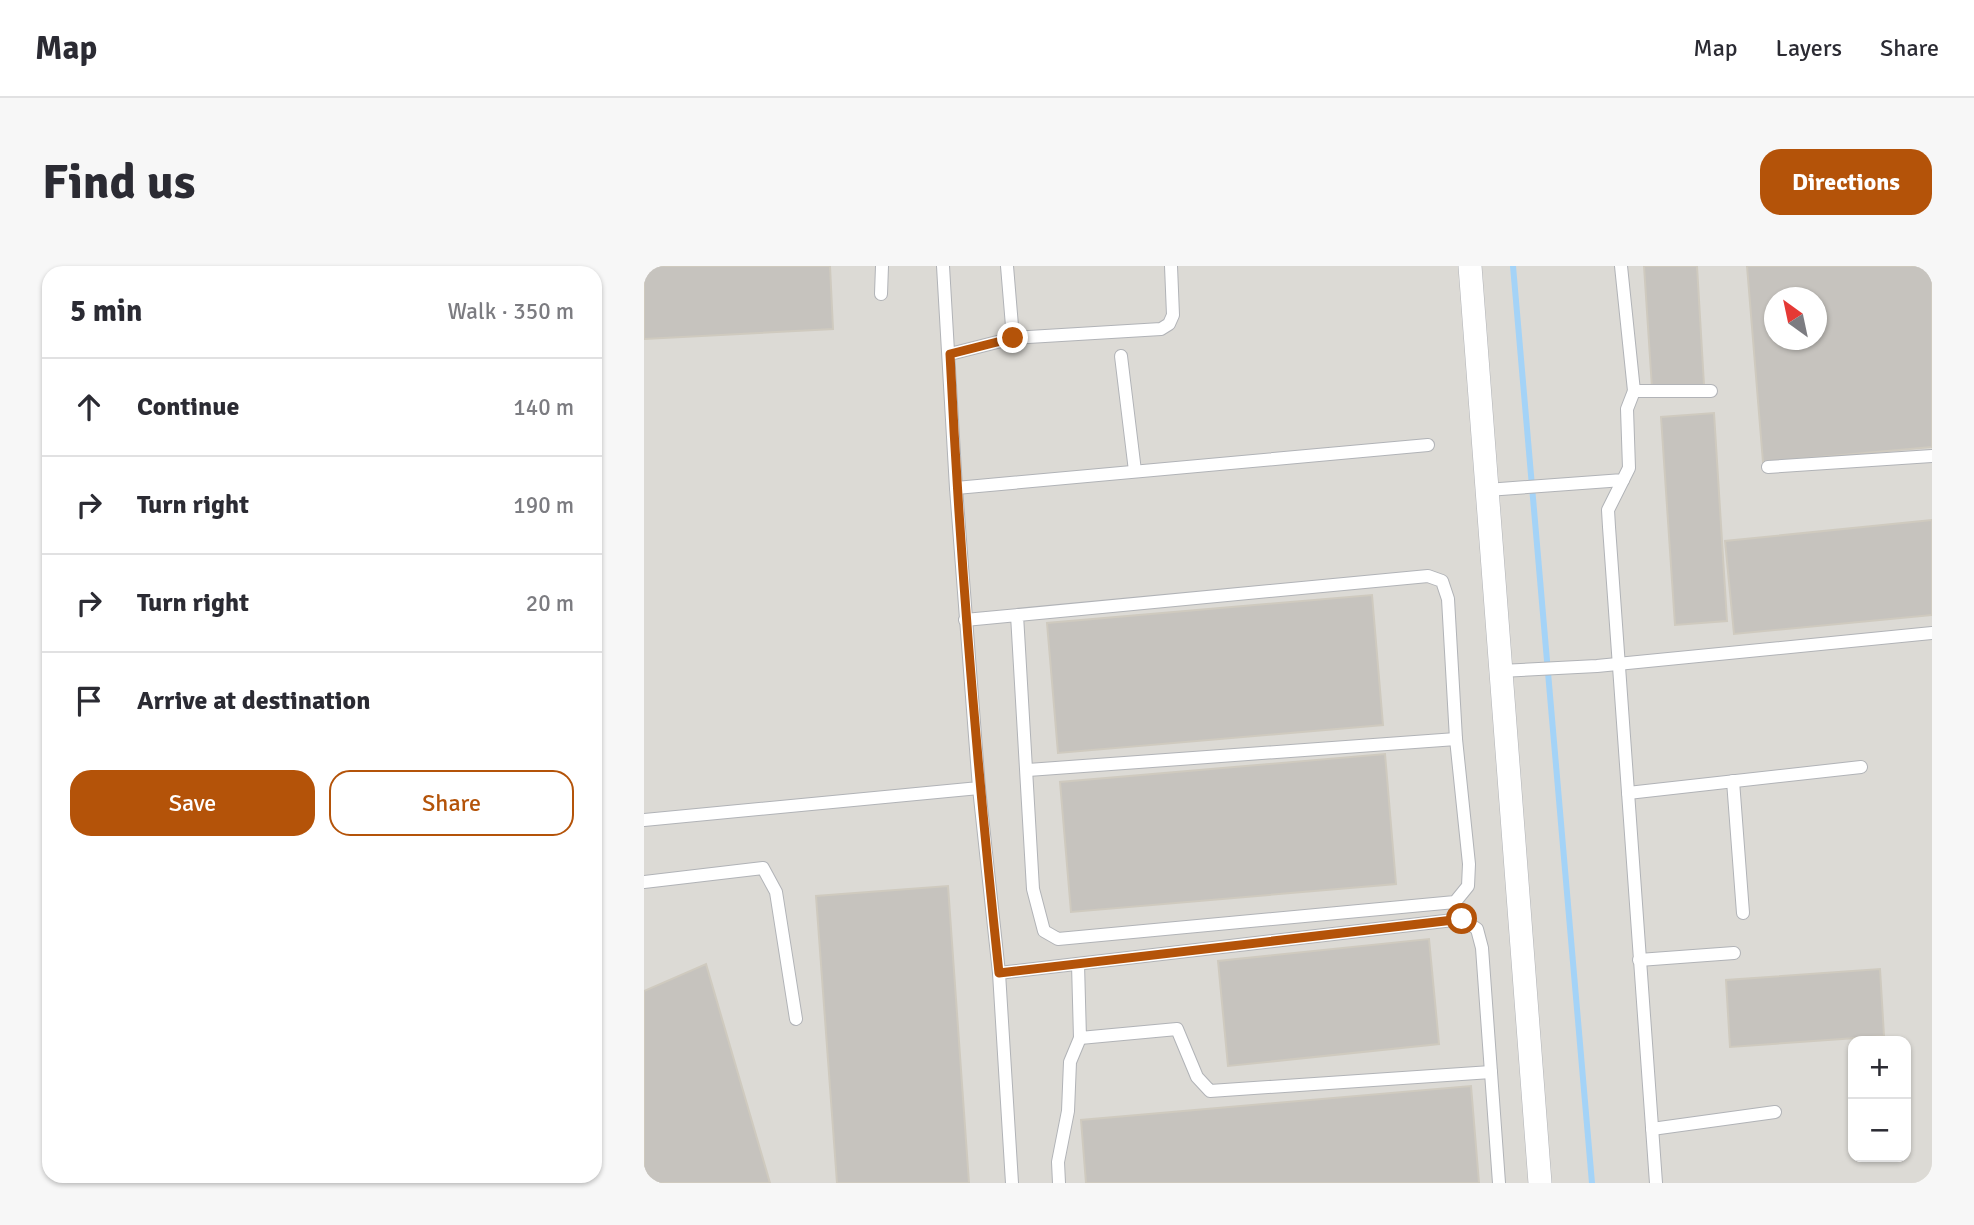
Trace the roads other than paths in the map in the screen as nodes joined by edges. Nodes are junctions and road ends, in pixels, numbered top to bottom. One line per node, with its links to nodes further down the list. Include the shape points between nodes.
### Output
1 (882, 266): 7 (lane)
2 (943, 266): 9 (lane)
3 (1007, 266): 8 (lane)
4 (1171, 266): 8 (lane, via 1173,315 1161,328)
5 (1470, 266): 19 (street)
6 (1621, 266): 11 (lane)
7 (881, 294)
8 (1013, 338): 9 (lane)
9 (950, 354): 18 (lane)
10 (1121, 356): 16 (lane)
11 (1634, 391): 12 (lane); 17 (lane, via 1627,409 1629,468)
12 (1710, 391)
13 (1428, 444): 16 (lane)
14 (1932, 456): 15 (lane)
15 (1768, 467)
16 (1135, 471): 18 (lane)
17 (1623, 480): 19 (lane); 23 (lane, via 1608,510)
18 (956, 488): 21 (lane)
19 (1487, 490): 24 (street)
20 (1017, 615): 21 (lane); 25 (lane, via 1428,576 1442,581 1448,599); 27 (lane)
21 (965, 620): 29 (lane)
22 (1932, 633): 23 (lane)
23 (1619, 664): 24 (lane); 30 (lane)
24 (1500, 671): 46 (street)
25 (1456, 739): 27 (lane); 27 (lane, via 1469,864 1468,886 1455,902 1058,939 1044,930 1033,889)
26 (1861, 767): 28 (lane)
27 (1028, 770)
28 (1732, 781): 30 (lane); 33 (lane)
29 (979, 788): 31 (lane); 37 (lane)
30 (1628, 793): 35 (lane)
31 (644, 820)
32 (644, 883): 38 (lane, via 764,868 776,892)
33 (1743, 913)
34 (1734, 953): 35 (lane)
35 (1639, 960): 42 (lane)
36 (1078, 964): 37 (lane); 39 (lane); 40 (lane, via 1462,919 1477,929 1482,948)
37 (999, 973): 43 (lane)
38 (796, 1019)
39 (1080, 1038): 40 (lane, via 1177,1029 1197,1077 1210,1091); 44 (lane, via 1070,1062)
40 (1491, 1072): 45 (lane)
41 (1775, 1112): 42 (lane)
42 (1652, 1129): 47 (lane)
43 (1013, 1183)
44 (1059, 1183)
45 (1499, 1183)
46 (1539, 1183)
47 (1656, 1183)

